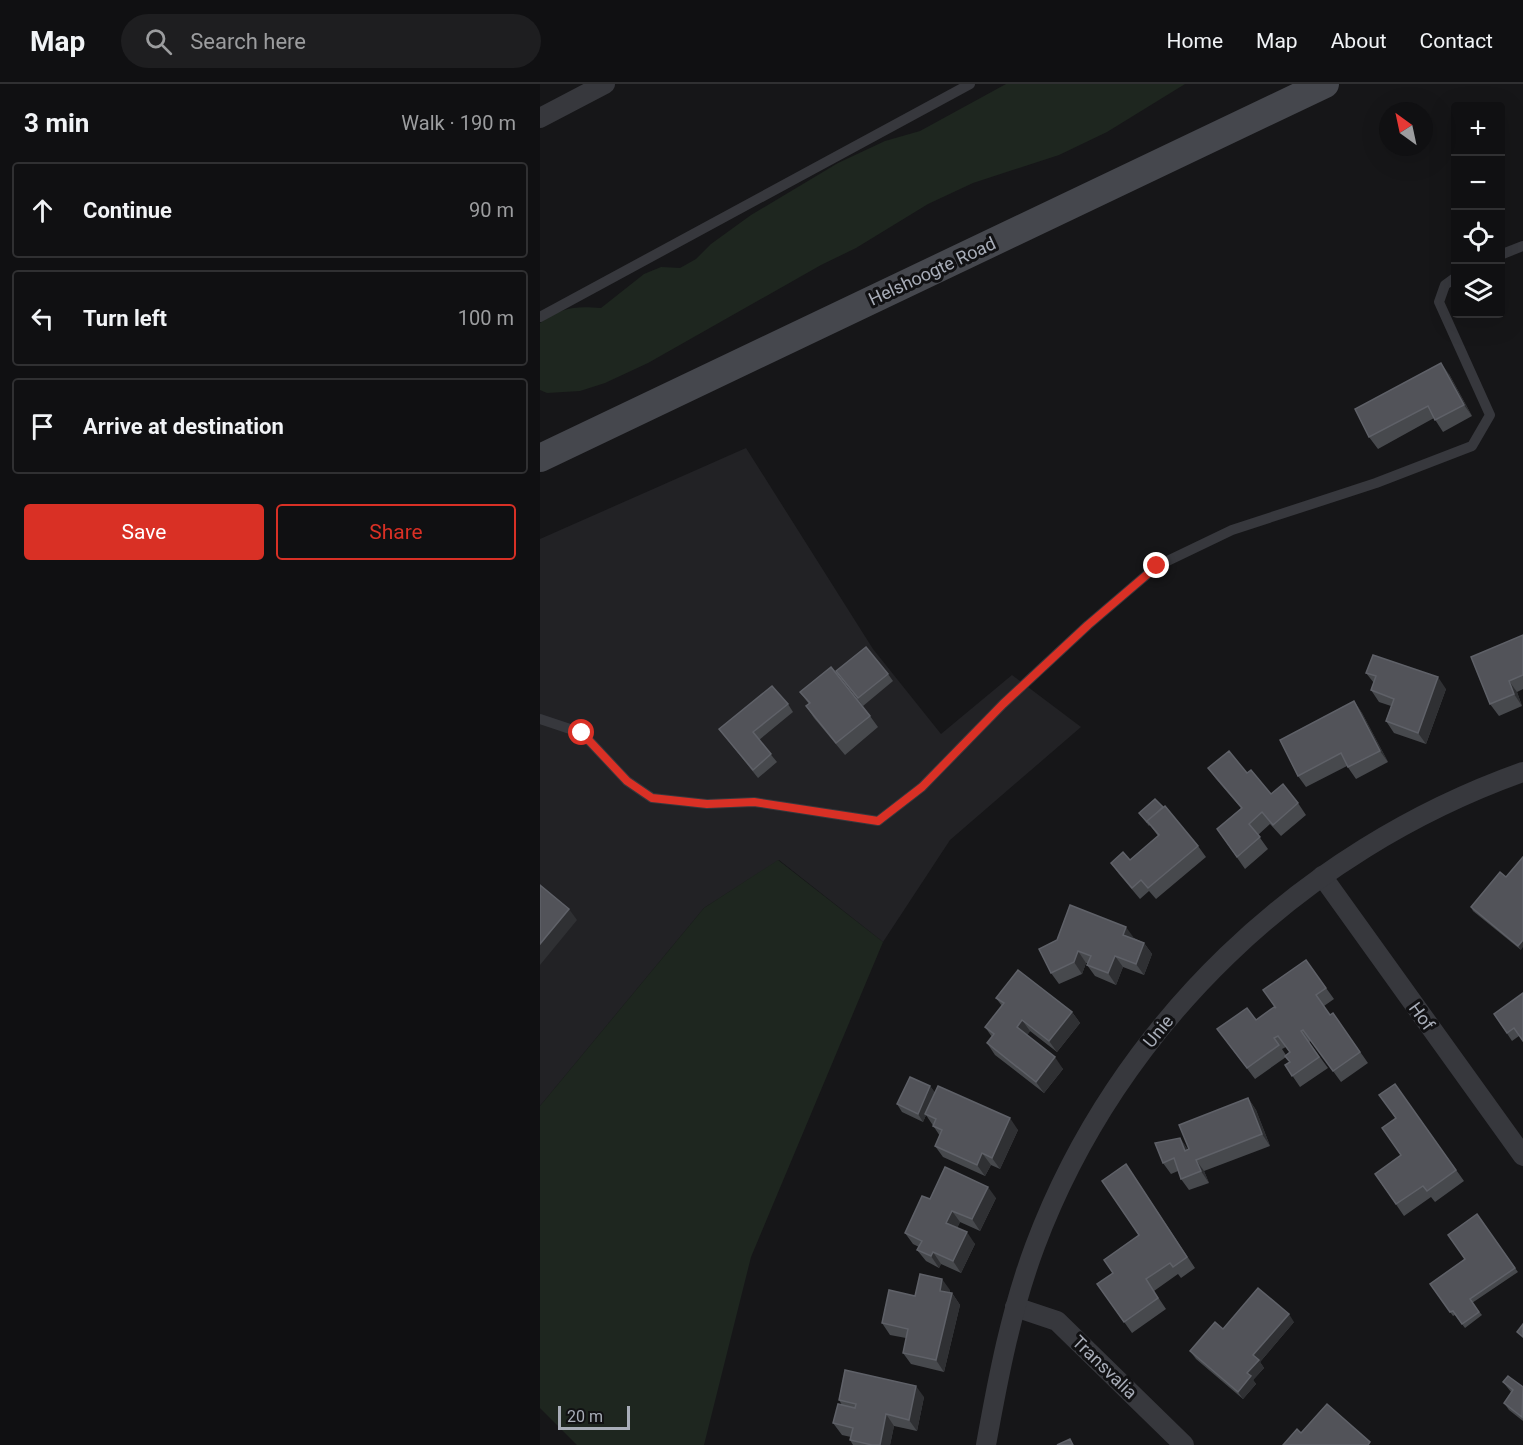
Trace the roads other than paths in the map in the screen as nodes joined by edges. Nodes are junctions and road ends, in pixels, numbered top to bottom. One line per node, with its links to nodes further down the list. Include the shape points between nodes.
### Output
1 (605, 84): 4 (street)
2 (970, 84): 8 (lane)
3 (1324, 84): 9 (main road, Helshoogte Road)
4 (540, 118)
5 (1523, 246): 6 (lane)
6 (1505, 253)
7 (1451, 280): 10 (lane, via 1445,285 1440,302 1490,415 1472,446 1376,483 1232,530 1157,566 1003,704 922,787 878,821 754,802 707,804 652,798 627,781 582,733)
8 (540, 317)
9 (540, 458)
10 (540, 719)
11 (1523, 772): 12 (street, Unie, via 1427,813)
12 (1322, 876): 13 (street, Hof); 14 (street, Unie, via 1221,959 1133,1063 1093,1124 1054,1200)
13 (1523, 1156)
14 (1015, 1307): 15 (street, Unie); 16 (street, Transvalia, via 1057,1321)
15 (987, 1445)
16 (1184, 1445)

